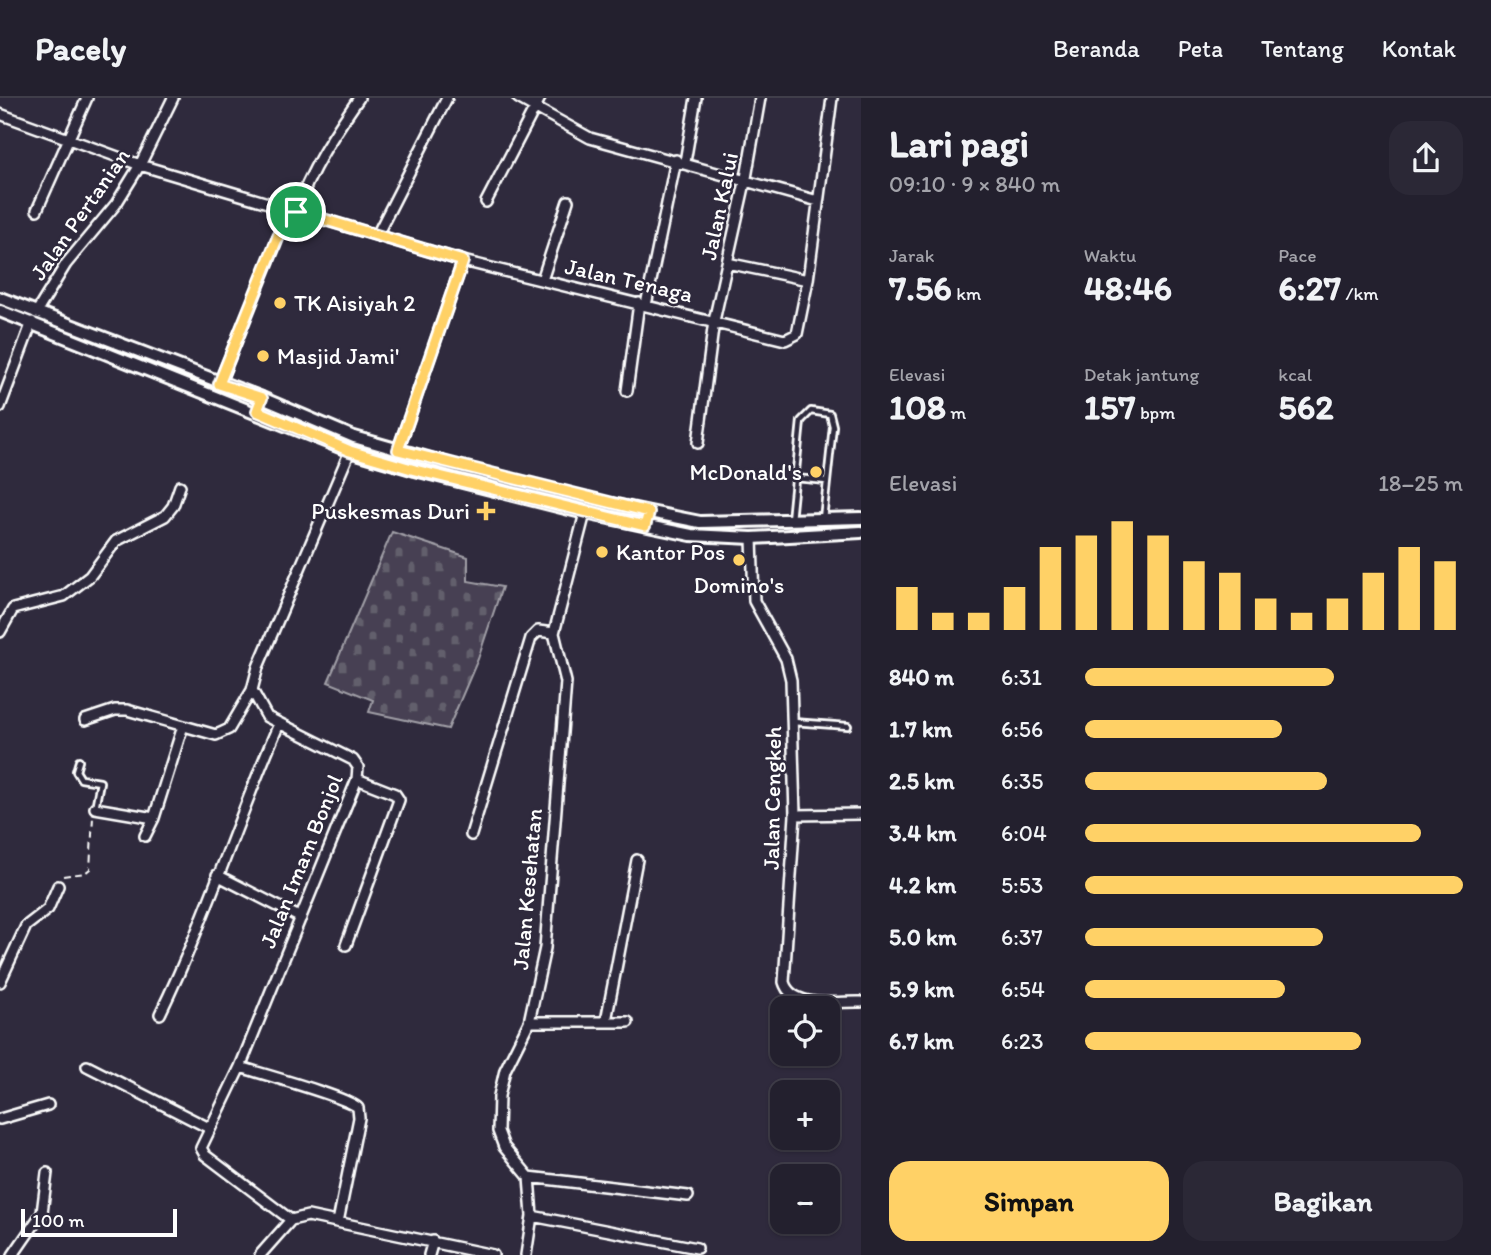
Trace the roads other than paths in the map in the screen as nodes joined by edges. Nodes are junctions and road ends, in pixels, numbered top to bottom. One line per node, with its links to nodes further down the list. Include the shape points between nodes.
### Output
1 (87, 98): 12 (street)
2 (173, 98): 14 (street, Jalan Pertanian)
3 (359, 98): 20 (street, via 326,147)
4 (447, 98): 21 (street)
5 (518, 98): 10 (street)
6 (540, 98): 10 (street)
7 (696, 98): 13 (street)
8 (760, 98): 15 (street, Jalan Kalui)
9 (832, 98): 17 (street)
10 (534, 108): 13 (street, via 590,138); 18 (street)
11 (0, 114): 12 (street, Jalan Tenaga)
12 (69, 139): 14 (street, Jalan Tenaga); 19 (street)
13 (680, 161): 15 (street); 27 (street)
14 (141, 165): 20 (street, Jalan Tenaga); 29 (street, Jalan Pertanian, via 116,204 66,264)
15 (746, 178): 17 (street); 23 (street, Jalan Kalui)
16 (568, 201): 24 (street)
17 (818, 201): 25 (street)
18 (486, 202)
19 (37, 210)
20 (293, 210): 21 (street, Jalan Tenaga); 31 (street)
21 (378, 233): 22 (street, Jalan Tenaga)
22 (463, 261): 24 (street, Jalan Tenaga); 37 (street)
23 (727, 263): 25 (street); 30 (street, Jalan Kalui)
24 (542, 279): 27 (street, Jalan Tenaga)
25 (808, 280): 30 (street, Jalan Tenaga, via 797,334 785,340)
26 (0, 298): 29 (street)
27 (643, 304): 30 (street, Jalan Tenaga); 32 (street)
28 (0, 312): 29 (street)
29 (34, 318): 31 (street); 34 (street, Jalan Pertanian); 35 (street, via 193,389)
30 (714, 321): 36 (street, Jalan Kalui)
31 (219, 384): 33 (street)
32 (627, 391)
33 (262, 398): 35 (street); 37 (street, via 354,437)
34 (0, 407)
35 (257, 411): 38 (street)
36 (698, 443)
37 (398, 450): 42 (street)
38 (350, 451): 43 (street); 52 (street)
39 (795, 478): 40 (lane); 40 (lane, via 801,421 811,411 830,414 833,426); 46 (lane)
40 (827, 481): 45 (lane)
41 (180, 486): 50 (street, via 165,516 116,541 90,576 64,596 13,609)
42 (649, 512): 46 (street, via 700,522); 47 (street)
43 (585, 513): 47 (street); 51 (street, Jalan Kesehatan)
44 (861, 518): 45 (street)
45 (823, 520): 46 (street)
46 (791, 521)
47 (645, 526): 49 (street, via 691,535)
48 (861, 532): 49 (street)
49 (752, 538): 54 (street, Jalan Cengkeh, via 754,601 786,659)
50 (0, 632)
51 (554, 633): 64 (street, via 538,631 531,638); 75 (street, Jalan Kesehatan, via 566,682 545,948)
52 (252, 690): 55 (street, Jalan Imam Bonjol, via 267,717); 56 (street, via 224,733)
53 (85, 720): 56 (street, via 127,710)
54 (793, 722): 57 (lane); 62 (street, Jalan Cengkeh)
55 (279, 724): 59 (street, Jalan Imam Bonjol, via 353,760); 67 (street)
56 (183, 726): 63 (street)
57 (848, 726)
58 (79, 761): 60 (lane, via 76,771 81,779 100,782)
59 (357, 779): 69 (street, Jalan Imam Bonjol); 70 (street, via 400,800)
60 (94, 808): 63 (street)
61 (861, 814): 62 (street)
62 (795, 815): 72 (street, Jalan Cengkeh, via 786,988 802,1000)
63 (154, 818): 65 (street)
64 (471, 835)
65 (145, 836)
66 (637, 860): 74 (street)
67 (217, 875): 69 (street); 73 (street)
68 (58, 886): 71 (street, via 48,909 26,926)
69 (300, 918): 78 (street, Jalan Imam Bonjol)
70 (346, 945)
71 (0, 982)
72 (861, 1002)
73 (160, 1014)
74 (606, 1021): 75 (street); 76 (street)
75 (529, 1022): 83 (street, Jalan Kesehatan, via 505,1070 498,1131 504,1147)
76 (628, 1023)
77 (87, 1066): 81 (street)
78 (240, 1067): 81 (street, Jalan Imam Bonjol); 87 (street, via 341,1097 358,1108)
79 (48, 1105): 80 (street)
80 (0, 1119)
81 (209, 1128): 86 (street, Jalan Imam Bonjol, via 201,1148 205,1155)
82 (47, 1172): 90 (street, via 41,1213)
83 (529, 1177): 84 (street); 85 (street)
84 (688, 1196)
85 (532, 1216): 89 (street); 94 (street)
86 (291, 1220): 87 (street, via 308,1216); 91 (street)
87 (338, 1222): 88 (street)
88 (433, 1241): 92 (street); 93 (street)
89 (697, 1248)
90 (13, 1255)
91 (260, 1255)
92 (429, 1255)
93 (493, 1255)
94 (526, 1255)

